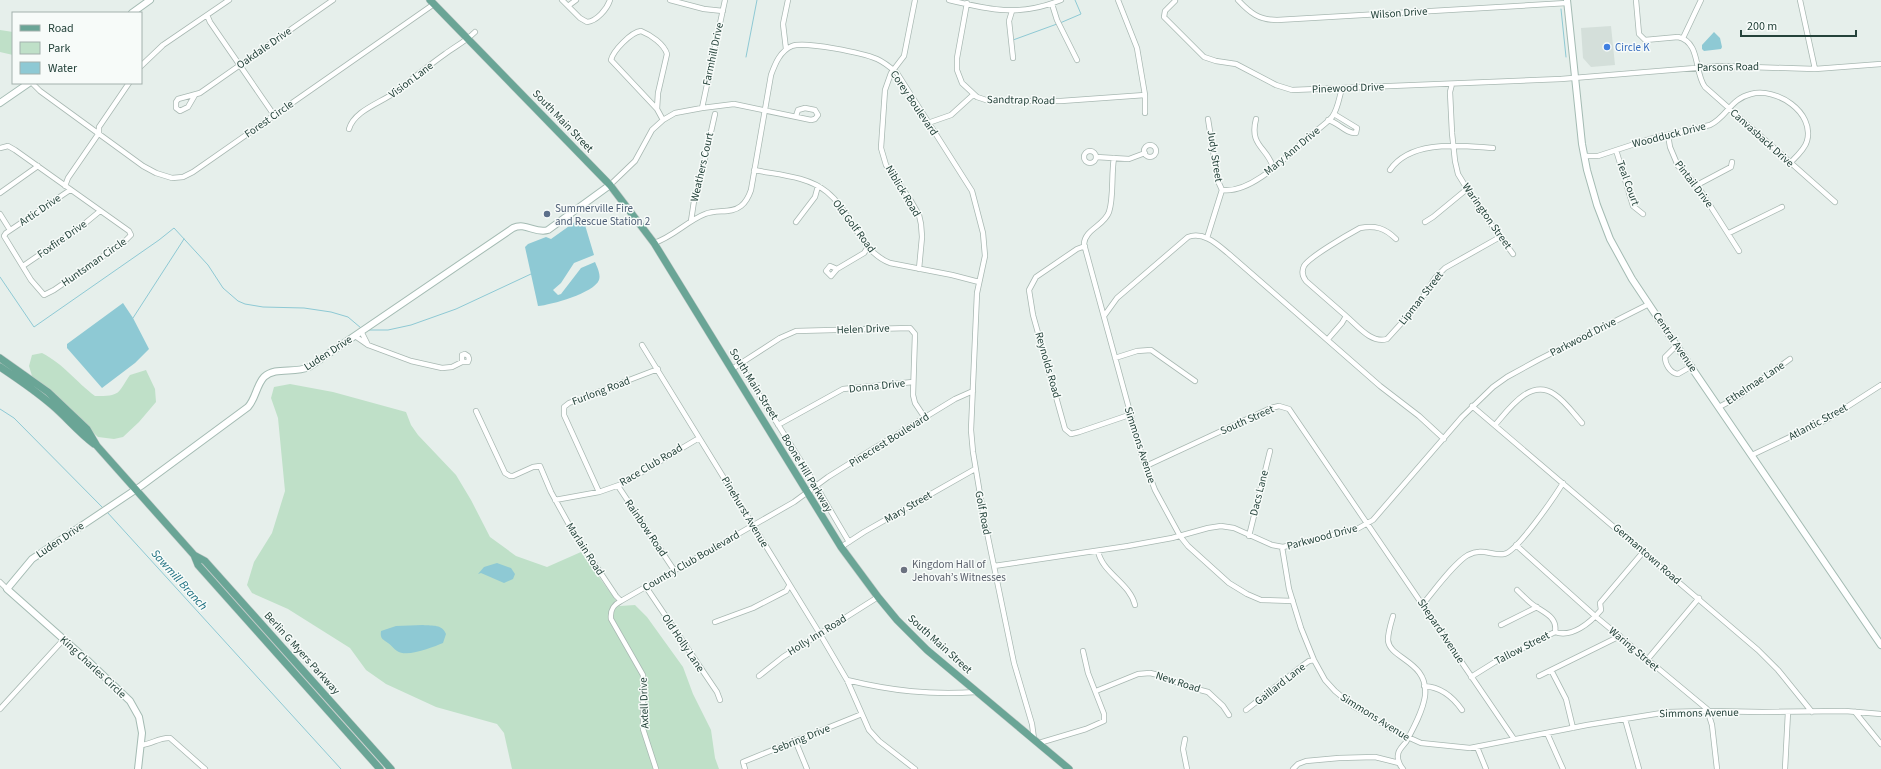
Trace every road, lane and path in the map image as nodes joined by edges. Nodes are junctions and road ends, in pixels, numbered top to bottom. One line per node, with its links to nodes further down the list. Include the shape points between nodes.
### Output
1 (150, 0): 26 (street)
2 (229, 0): 27 (street)
3 (333, 0): 36 (street, Oakdale Drive)
4 (562, 0): 23 (street)
5 (576, 0): 23 (street)
6 (610, 0): 23 (street, via 604,11 590,22 582,20)
7 (670, 0): 24 (street, via 695,7)
8 (725, 0): 24 (street, Farmhill Drive)
9 (788, 0): 31 (street, via 783,24)
10 (915, 0): 39 (street, Niblick Road, via 904,56)
11 (949, 0): 21 (street)
12 (1061, 0): 22 (street)
13 (1118, 0): 48 (street, via 1136,43)
14 (1238, 0): 19 (street, Wilson Drive, via 1259,18 1277,20)
15 (1636, 0): 29 (street, via 1639,34 1642,38)
16 (1701, 0): 29 (street)
17 (1800, 0): 38 (street)
18 (1175, 1): 45 (street, Pinewood Drive, via 1165,11 1164,16 1204,57 1236,64 1289,90)
19 (1567, 1): 40 (street, Central Avenue)
20 (432, 2): 30 (main road, South Main Street); 57 (street, Forest Circle)
21 (967, 3): 25 (street); 47 (street, Sandtrap Road, via 956,70 960,80)
22 (1052, 4): 25 (street, via 1032,10); 33 (street)
23 (568, 6)
24 (723, 10): 50 (street, Farmhill Drive)
25 (1012, 11): 32 (street, via 1009,21)
26 (133, 12)
27 (207, 15): 35 (street, via 163,46); 36 (street)
28 (475, 32): 30 (street, Vision Lane)
29 (1683, 38): 37 (street, Canvasback Drive, via 1693,50)
30 (468, 40): 64 (street, Vision Lane, via 363,112 352,122); 81 (main road, South Main Street)
31 (786, 50): 39 (street, Corey Boulevard, via 796,45 811,45 866,55); 53 (street, via 774,66)
32 (1013, 58)
33 (1077, 60)
34 (1881, 64): 38 (street, Parsons Road)
35 (142, 65)
36 (239, 65): 46 (street, Oakdale Drive); 57 (street)
37 (1698, 67): 38 (street, Parsons Road); 40 (street, Parsons Road); 51 (street, Canvasback Drive, via 1702,84)
38 (1815, 68)
39 (893, 69): 63 (street, Corey Boulevard); 109 (street, Niblick Road, via 885,90 881,148 886,164 919,215 922,237)
40 (1576, 77): 44 (street, Pinewood Drive); 72 (street, Central Avenue)
41 (28, 84): 49 (street)
42 (33, 84): 65 (street, Forest Circle)
43 (128, 84): 65 (street, via 100,126)
44 (1452, 84): 45 (street, Pinewood Drive); 67 (street, Warington Street, via 1450,92)
45 (1342, 88): 56 (street, Mary Ann Drive)
46 (195, 95)
47 (973, 95): 48 (street, Sandtrap Road, via 985,100 999,101 1088,100); 63 (street, via 951,115)
48 (1145, 95): 54 (street)
49 (0, 103)
50 (702, 108): 53 (street, via 734,104); 61 (street, via 676,113)
51 (1728, 108): 66 (street, Woodduck Drive, via 1710,125); 76 (street, Canvasback Drive); 76 (street, Woodduck Drive, via 1738,99 1756,93 1776,95 1797,109 1803,117 1808,136 1805,146)
52 (657, 109): 52 (street, via 667,52 644,32 636,32 614,52 611,60); 61 (street)
53 (765, 110): 58 (street); 79 (street)
54 (1145, 113)
55 (715, 114): 94 (street, Weathers Court)
56 (1334, 114): 62 (street, Mary Ann Drive); 62 (street, via 1358,131 1352,133)
57 (274, 115): 65 (street, Forest Circle, via 193,172 177,178 166,177 147,168)
58 (796, 116)
59 (1208, 119): 87 (street, Judy Street, via 1218,181)
60 (1256, 119): 78 (street, via 1254,135)
61 (663, 120): 81 (street, via 650,132 635,161)
62 (1328, 120): 78 (street, Mary Ann Drive)
63 (928, 123): 110 (street, Corey Boulevard, via 972,191 978,210 985,244 985,256)
64 (349, 129)
65 (99, 133): 83 (street)
66 (1668, 135): 70 (street, Woodduck Drive); 82 (street, Pintail Drive, via 1678,166)
67 (1454, 147): 69 (street); 80 (street, via 1422,148 1401,158); 85 (street, Warington Street, via 1456,165)
68 (0, 148): 77 (street, Huntsman Circle, via 8,146)
69 (1493, 148)
70 (1616, 150): 72 (street, Woodduck Drive, via 1598,156); 93 (street, Teal Court, via 1633,206)
71 (1145, 153): 74 (street, via 1129,159)
72 (1584, 156): 111 (street, Central Avenue, via 1591,188 1610,239)
73 (1096, 157): 74 (street)
74 (1114, 158): 103 (street, Simmons Avenue, via 1109,212 1084,239)
75 (1732, 162): 82 (street, via 1731,167)
76 (1790, 163): 89 (street, Canvasback Drive)
77 (38, 166): 83 (street, Huntsman Circle); 88 (street)
78 (1273, 167): 87 (street, Mary Ann Drive, via 1244,186)
79 (754, 170): 84 (street, Old Golf Road, via 800,179); 94 (street, via 749,195 741,206 729,211 710,212)
80 (1390, 170)
81 (610, 185): 102 (main road, South Main Street); 114 (street, Luden Drive, via 548,230 539,232 522,226 513,228)
82 (1697, 185): 98 (street, Pintail Drive)
83 (65, 186): 86 (street, Huntsman Circle)
84 (818, 186): 95 (street, via 816,197); 104 (street, Old Golf Road, via 836,201)
85 (1467, 189): 96 (street); 99 (street, Warington Street)
86 (70, 190): 91 (street, Huntsman Circle); 97 (street, Artic Drive)
87 (1222, 190): 100 (street, Judy Street)
88 (0, 193)
89 (1835, 202)
90 (1782, 207): 98 (street)
91 (100, 211): 107 (street, Foxfire Drive); 107 (street, Huntsman Circle, via 129,231 131,237 44,295)
92 (0, 214): 97 (street)
93 (1643, 214)
94 (691, 221): 102 (street)
95 (796, 222)
96 (1425, 222)
97 (10, 230): 107 (street, Huntsman Circle, via 6,233 5,239)
98 (1728, 233): 105 (street, Pintail Drive)
99 (1500, 236): 106 (street, Warington Street); 113 (street, Lipman Street, via 1445,268 1387,339 1374,339)
100 (1207, 238): 112 (street, via 1196,235 1188,237 1118,298); 116 (street)
101 (1396, 239): 113 (street, Lipman Street, via 1378,227 1360,228 1313,257 1304,266 1303,274 1306,281)
102 (654, 243): 128 (main road, South Main Street)
103 (1085, 246): 112 (street, Simmons Avenue); 136 (street, Reynolds Road, via 1036,277 1029,295 1065,429 1071,434)
104 (868, 247): 108 (street, via 864,253); 109 (street, Old Golf Road, via 885,261)
105 (1739, 251)
106 (1513, 254)
107 (23, 266)
108 (837, 269)
109 (919, 269): 110 (street, Old Golf Road)
110 (978, 282): 132 (street, Golf Road)
111 (1649, 304): 119 (street, Central Avenue); 133 (street, Parkwood Drive, via 1515,372)
112 (1104, 316): 121 (street, Simmons Avenue)
113 (1346, 316): 116 (street)
114 (361, 331): 115 (street, Luden Drive); 117 (street)
115 (355, 336): 117 (street); 151 (street, Luden Drive, via 303,370 276,371 267,375 248,407)
116 (1328, 340): 142 (street)
117 (368, 345): 123 (street, via 401,359 442,368)
118 (642, 345): 127 (street, Pinehurst Avenue)
119 (1677, 345): 125 (street, Central Avenue); 125 (street, via 1666,355 1666,362 1675,374)
120 (0, 358): 143 (main road, Berlin G Myers Parkway, via 29,377 66,409 87,429)
121 (1115, 358): 129 (street, via 1137,351 1151,350); 136 (street, Simmons Avenue)
122 (1790, 359): 134 (street, Ethelmae Lane, via 1738,397)
123 (462, 362)
124 (740, 364): 128 (street, Helen Drive); 130 (street, Helen Drive, via 785,335 796,331 910,328 915,334); 139 (street, Boone Hill Parkway)
125 (1692, 366): 134 (street, Central Avenue)
126 (0, 367): 143 (main road, Berlin G Myers Parkway, via 35,391 80,434)
127 (658, 369): 141 (street, Pinehurst Avenue); 152 (street, Furlong Road, via 564,407 564,415)
128 (732, 369): 153 (main road, South Main Street)
129 (1195, 381)
130 (913, 382): 137 (street, Helen Drive, via 914,399); 139 (street, Donna Drive, via 840,390)
131 (1881, 385): 145 (street, Atlantic Street, via 1828,418)
132 (973, 391): 137 (street, Pinecrest Boulevard); 147 (street, Golf Road, via 971,430)
133 (1472, 406): 140 (street, Germantown Road); 142 (street, Parkwood Drive)
134 (1719, 407): 145 (street, Central Avenue)
135 (476, 411): 154 (street, Marlain Road, via 505,473 513,476 540,466)
136 (1130, 415): 146 (street, Simmons Avenue)
137 (925, 418): 150 (street, Pinecrest Boulevard)
138 (1582, 423): 140 (street, via 1558,397 1540,389 1519,398)
139 (778, 425): 150 (street, Boone Hill Parkway)
140 (1494, 425): 148 (street, Germantown Road)
141 (699, 438): 149 (street, Race Club Road); 156 (street, Pinehurst Avenue)
142 (1444, 439): 155 (street, Parkwood Drive, via 1378,516)
143 (97, 446): 151 (main road, Berlin G Myers Parkway)
144 (1270, 451): 158 (street, Dacs Lane)
145 (1752, 455): 188 (street, Central Avenue)
146 (1146, 466): 155 (street, South Street, via 1279,406 1292,412); 157 (street, Simmons Avenue, via 1155,490)
147 (975, 469): 159 (street, Mary Street); 166 (street, Golf Road)
148 (1562, 483): 160 (street, via 1550,505); 164 (street, Germantown Road)
149 (618, 486): 152 (street, Race Club Road); 167 (street, Rainbow Road)
150 (816, 486): 153 (street, Pinecrest Boulevard); 159 (street, Boone Hill Parkway)
151 (136, 490): 165 (main road, Berlin G Myers Parkway); 171 (street, Luden Drive, via 32,559)
152 (599, 492): 154 (street, Race Club Road)
153 (808, 492): 156 (street, Country Club Boulevard); 161 (main road, South Main Street)
154 (555, 500): 175 (street, Marlain Road, via 572,530)
155 (1368, 523): 162 (street, Parkwood Drive, via 1357,529); 178 (street, Shepard Avenue)
156 (753, 525): 167 (street, Country Club Boulevard); 169 (street, Pinehurst Avenue)
157 (1180, 536): 158 (street, Parkwood Drive, via 1221,526 1234,528); 163 (street, Parkwood Drive); 176 (street, Simmons Avenue, via 1229,583 1247,594 1261,600)
158 (1249, 536): 162 (street, Parkwood Drive)
159 (849, 542): 161 (street, Mary Street)
160 (1516, 545): 178 (street, via 1507,553 1479,551 1467,556); 181 (street, Waring Street)
161 (841, 547): 173 (main road, South Main Street)
162 (1282, 547): 176 (street)
163 (1098, 551): 166 (street, Parkwood Drive); 177 (street, via 1102,563 1121,582)
164 (1644, 552): 174 (street, Germantown Road); 181 (street, via 1600,603 1601,610)
165 (194, 555): 226 (main road, Berlin G Myers Parkway, via 198,565); 227 (main road, Berlin G Myers Parkway, via 205,561)
166 (994, 566): 218 (street, Golf Road, via 1014,663)
167 (674, 570): 170 (street, Country Club Boulevard)
168 (0, 582): 171 (street, King Charles Circle)
169 (789, 586): 182 (street, via 786,591 753,608); 185 (street, Pinehurst Avenue)
170 (646, 587): 175 (street, Country Club Boulevard); 200 (street, Old Holly Lane)
171 (7, 589): 187 (street, King Charles Circle)
172 (1517, 590): 179 (street)
173 (878, 597): 185 (street, Holly Inn Road); 199 (main road, South Main Street, via 912,635)
174 (1698, 598): 191 (street); 206 (street, Germantown Road, via 1765,656)
175 (621, 601): 228 (street, Axtell Drive, via 610,613 611,619 644,675 643,730)
176 (1293, 601): 190 (street, Simmons Avenue)
177 (1136, 604)
178 (1422, 605): 195 (street, Shepard Avenue)
179 (1537, 607): 183 (street); 184 (street, via 1550,616 1556,626)
180 (1393, 616): 197 (street, via 1388,641 1391,648 1418,670)
181 (1595, 616): 184 (street, Tallow Street, via 1570,633); 186 (street, Waring Street)
182 (715, 622)
183 (1501, 625)
184 (1555, 632): 195 (street, Tallow Street, via 1495,662)
185 (820, 634): 193 (street, Holly Inn Road, via 783,657); 196 (street, Pinehurst Avenue)
186 (1620, 636): 191 (street, Waring Street); 192 (street)
187 (64, 639): 201 (street); 220 (street, King Charles Circle, via 130,701 140,722)
188 (1880, 641)
189 (1083, 651): 198 (street)
190 (1314, 660): 202 (street, Gaillard Lane, via 1302,666); 215 (street, Simmons Avenue, via 1325,680 1340,696)
191 (1647, 660): 204 (street, Waring Street)
192 (1552, 670): 194 (street); 212 (street, via 1566,699)
193 (759, 676)
194 (1539, 676)
195 (1472, 677): 216 (street, Shepard Avenue)
196 (846, 680): 199 (street, via 914,692); 208 (street, Pinehurst Avenue)
197 (1424, 686): 203 (street, via 1438,688 1455,700); 215 (street, via 1424,702)
198 (1096, 691): 210 (street, New Road, via 1138,674 1158,674 1181,685 1208,692); 218 (street, via 1104,714 1103,722)
199 (977, 692): 218 (main road, South Main Street)
200 (720, 700)
201 (0, 709)
202 (1246, 710)
203 (1462, 710)
204 (1708, 711): 205 (street, Simmons Avenue); 211 (street, Simmons Avenue, via 1668,712); 238 (street)
205 (1788, 712): 206 (street, Simmons Avenue); 239 (street)
206 (1812, 712): 207 (street, Simmons Avenue)
207 (1855, 712): 209 (street, Simmons Avenue); 219 (street)
208 (862, 714): 217 (street, Sebring Drive); 230 (street, Pinehurst Avenue, via 875,737)
209 (1881, 714)
210 (1229, 715)
211 (1625, 719): 212 (street, Simmons Avenue); 237 (street)
212 (1573, 728): 213 (street, Simmons Avenue)
213 (1547, 733): 216 (street, Simmons Avenue); 236 (street)
214 (1185, 739): 232 (street, via 1183,749)
215 (1407, 739): 221 (street, Simmons Avenue, via 1429,745); 222 (street, via 1398,754)
216 (1514, 739): 221 (street, Simmons Avenue)
217 (795, 740): 223 (street, Sebring Drive, via 743,762); 229 (street)
218 (1036, 741): 231 (main road, South Main Street)
219 (1881, 744)
220 (142, 745): 224 (street); 225 (street, via 170,738)
221 (1477, 747): 235 (street)
222 (1399, 763): 233 (street, via 1375,757 1339,758 1306,761); 234 (street)
223 (744, 767)
224 (138, 769)
225 (205, 769)
226 (380, 769)
227 (391, 769)
228 (656, 769)
229 (807, 769)
230 (914, 769)
231 (1069, 769)
232 (1187, 769)
233 (1292, 769)
234 (1403, 769)
235 (1486, 769)
236 (1562, 769)
237 (1639, 769)
238 (1717, 769)
239 (1786, 769)

